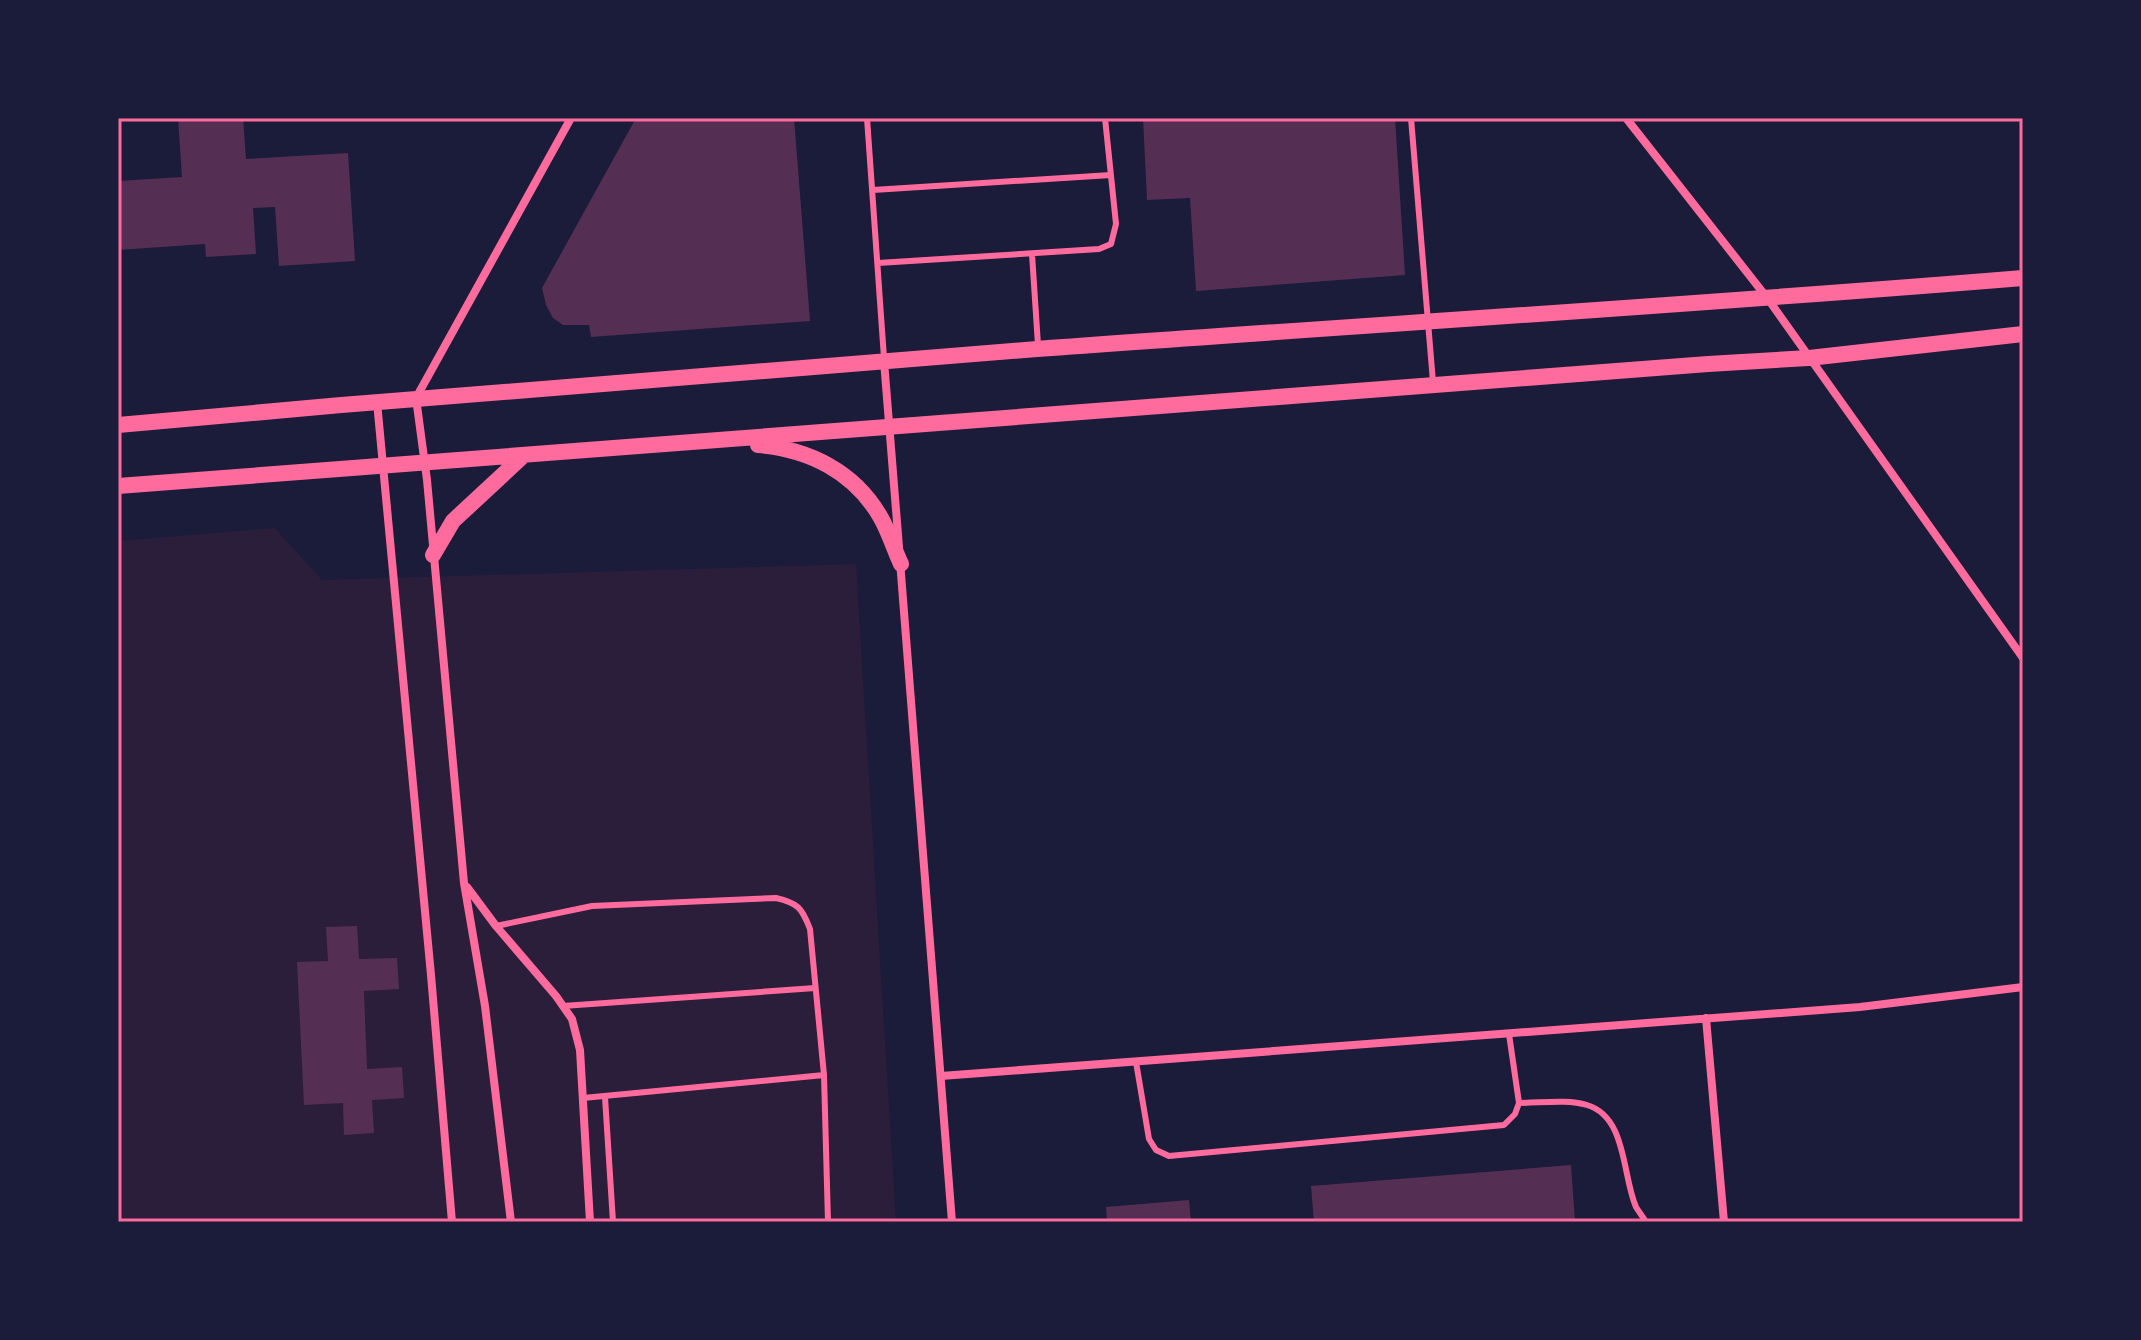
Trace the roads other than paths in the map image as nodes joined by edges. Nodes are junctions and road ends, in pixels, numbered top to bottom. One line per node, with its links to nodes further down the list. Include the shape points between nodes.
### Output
1 (571, 118): 18 (street)
2 (867, 118): 7 (lane)
3 (1105, 118): 6 (lane)
4 (1411, 118): 12 (lane)
5 (1626, 118): 11 (street)
6 (1111, 175): 7 (lane); 8 (lane, via 1116,224 1111,244)
7 (873, 190): 9 (lane)
8 (1032, 254): 9 (lane); 14 (lane)
9 (878, 263): 16 (lane)
10 (2023, 278): 11 (main road)
11 (1768, 299): 12 (main road); 15 (street)
12 (1428, 322): 14 (main road); 17 (lane)
13 (2023, 334): 15 (main road)
14 (1038, 349): 16 (main road)
15 (1809, 358): 17 (main road); 29 (street)
16 (884, 361): 18 (main road); 21 (street)
17 (1433, 385): 21 (main road)
18 (416, 398): 19 (main road); 24 (street)
19 (377, 402): 20 (main road); 25 (street)
20 (118, 425)
21 (890, 427): 22 (main road); 28 (street)
22 (712, 440): 23 (main road); 28 (main road, via 784,447 826,463 859,487 881,518)
23 (523, 456): 24 (main road); 27 (main road, via 453,521)
24 (424, 462): 25 (main road); 27 (street)
25 (384, 465): 26 (main road); 43 (street)
26 (118, 486)
27 (433, 555): 30 (street)
28 (901, 564): 39 (street)
29 (2023, 658)
30 (464, 883): 31 (street); 44 (street)
31 (496, 926): 33 (lane, via 592,906 776,898 793,902 804,912); 34 (street)
32 (2023, 987): 35 (street, via 1860,1007)
33 (815, 988): 34 (lane); 38 (lane)
34 (563, 1006): 41 (street, via 580,1050)
35 (1706, 1018): 36 (street); 50 (street)
36 (1509, 1034): 37 (street); 42 (lane)
37 (1136, 1062): 39 (street); 42 (lane, via 1149,1139 1169,1156 1504,1125)
38 (824, 1075): 40 (lane); 47 (lane)
39 (941, 1076): 48 (street)
40 (605, 1097): 41 (lane); 46 (lane)
41 (583, 1098): 45 (street)
42 (1519, 1103): 49 (lane, via 1575,1103 1605,1115 1615,1128 1636,1206)
43 (452, 1222)
44 (511, 1222)
45 (590, 1222)
46 (613, 1222)
47 (828, 1222)
48 (952, 1222)
49 (1646, 1222)
50 (1724, 1222)

